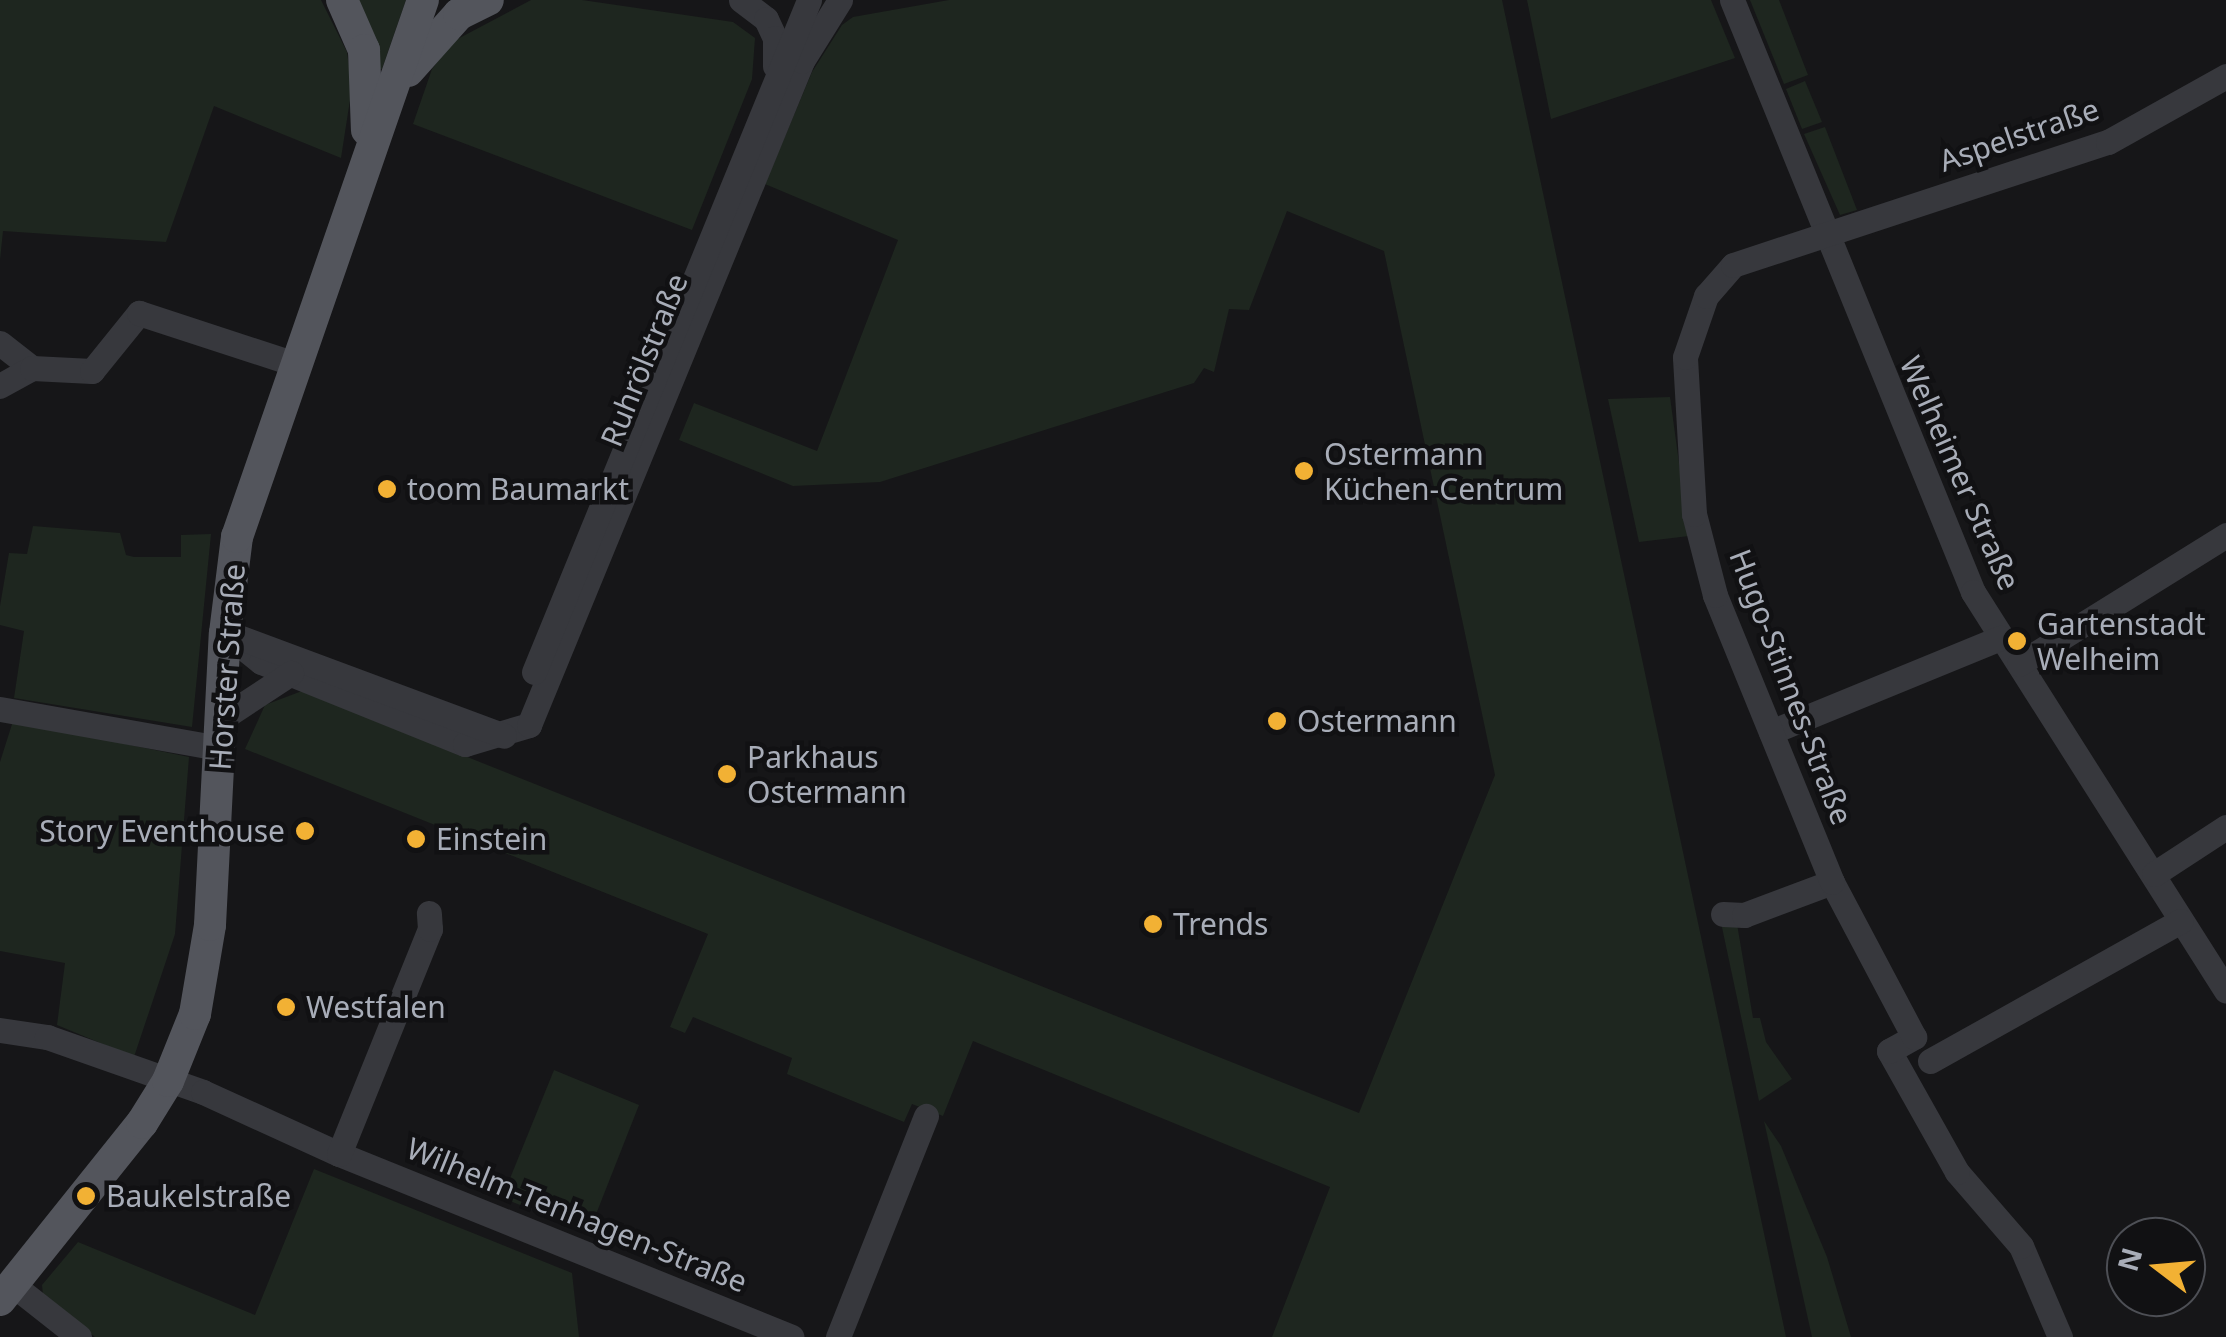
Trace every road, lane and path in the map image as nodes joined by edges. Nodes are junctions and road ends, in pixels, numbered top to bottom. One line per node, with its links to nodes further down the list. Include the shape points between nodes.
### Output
1 (342, 0): 11 (main road, via 364,50)
2 (423, 0): 10 (main road, Horster Straße)
3 (488, 0): 10 (main road, via 459,14)
4 (741, 0): 8 (street, via 766,19 776,38)
5 (809, 0): 8 (street, Ruhrölstraße)
6 (840, 0): 25 (street, Ruhrölstraße, via 802,62 529,725)
7 (1732, 0): 12 (street, Welheimer Straße)
8 (776, 76): 25 (street, Ruhrölstraße)
9 (2226, 76): 12 (street, Aspelstraße, via 2108,142)
10 (392, 90): 11 (main road, Horster Straße)
11 (364, 173): 14 (main road, Horster Straße)
12 (1824, 235): 19 (street, Welheimer Straße, via 1950,542); 23 (street, Hugo-Stinnes-Straße, via 1746,259 1722,274 1698,311 1685,357 1698,531 1715,596)
13 (0, 342): 15 (street)
14 (298, 365): 15 (street, via 139,313 92,370); 18 (main road, Horster Straße, via 237,537)
15 (32, 368): 16 (street)
16 (0, 386)
17 (2226, 535): 20 (street)
18 (225, 633): 21 (street, via 262,662); 24 (main road, Horster Straße); 25 (street)
19 (2000, 638): 20 (street, Welheimer Straße); 23 (street)
20 (2018, 664): 27 (street, Welheimer Straße)
21 (291, 673): 24 (street); 25 (street, via 465,744)
22 (0, 709): 24 (street)
23 (1770, 732): 28 (street, Hugo-Stinnes-Straße)
24 (221, 734): 37 (main road, Horster Straße, via 205,970)
25 (504, 736)
26 (2226, 828): 27 (street)
27 (2154, 874): 31 (street, Welheimer Straße)
28 (1832, 882): 30 (street, via 1744,915); 34 (street, Hugo-Stinnes-Straße)
29 (430, 913): 39 (street, via 430,930)
30 (1723, 914)
31 (2182, 921): 32 (street, Welheimer Straße); 35 (street)
32 (2226, 990)
33 (0, 1030): 37 (street, Wilhelm-Tenhagen-Straße, via 47,1037)
34 (1914, 1037): 35 (street, Hugo-Stinnes-Straße); 36 (street, via 1889,1051)
35 (1930, 1062): 36 (street)
36 (1905, 1078): 44 (street, via 1957,1172 2021,1246)
37 (168, 1081): 39 (street, Wilhelm-Tenhagen-Straße); 40 (main road, Horster Straße)
38 (926, 1116): 43 (street)
39 (339, 1154): 42 (street, Wilhelm-Tenhagen-Straße)
40 (6, 1293): 41 (street)
41 (80, 1337)
42 (791, 1337)
43 (838, 1337)
44 (2060, 1337)

